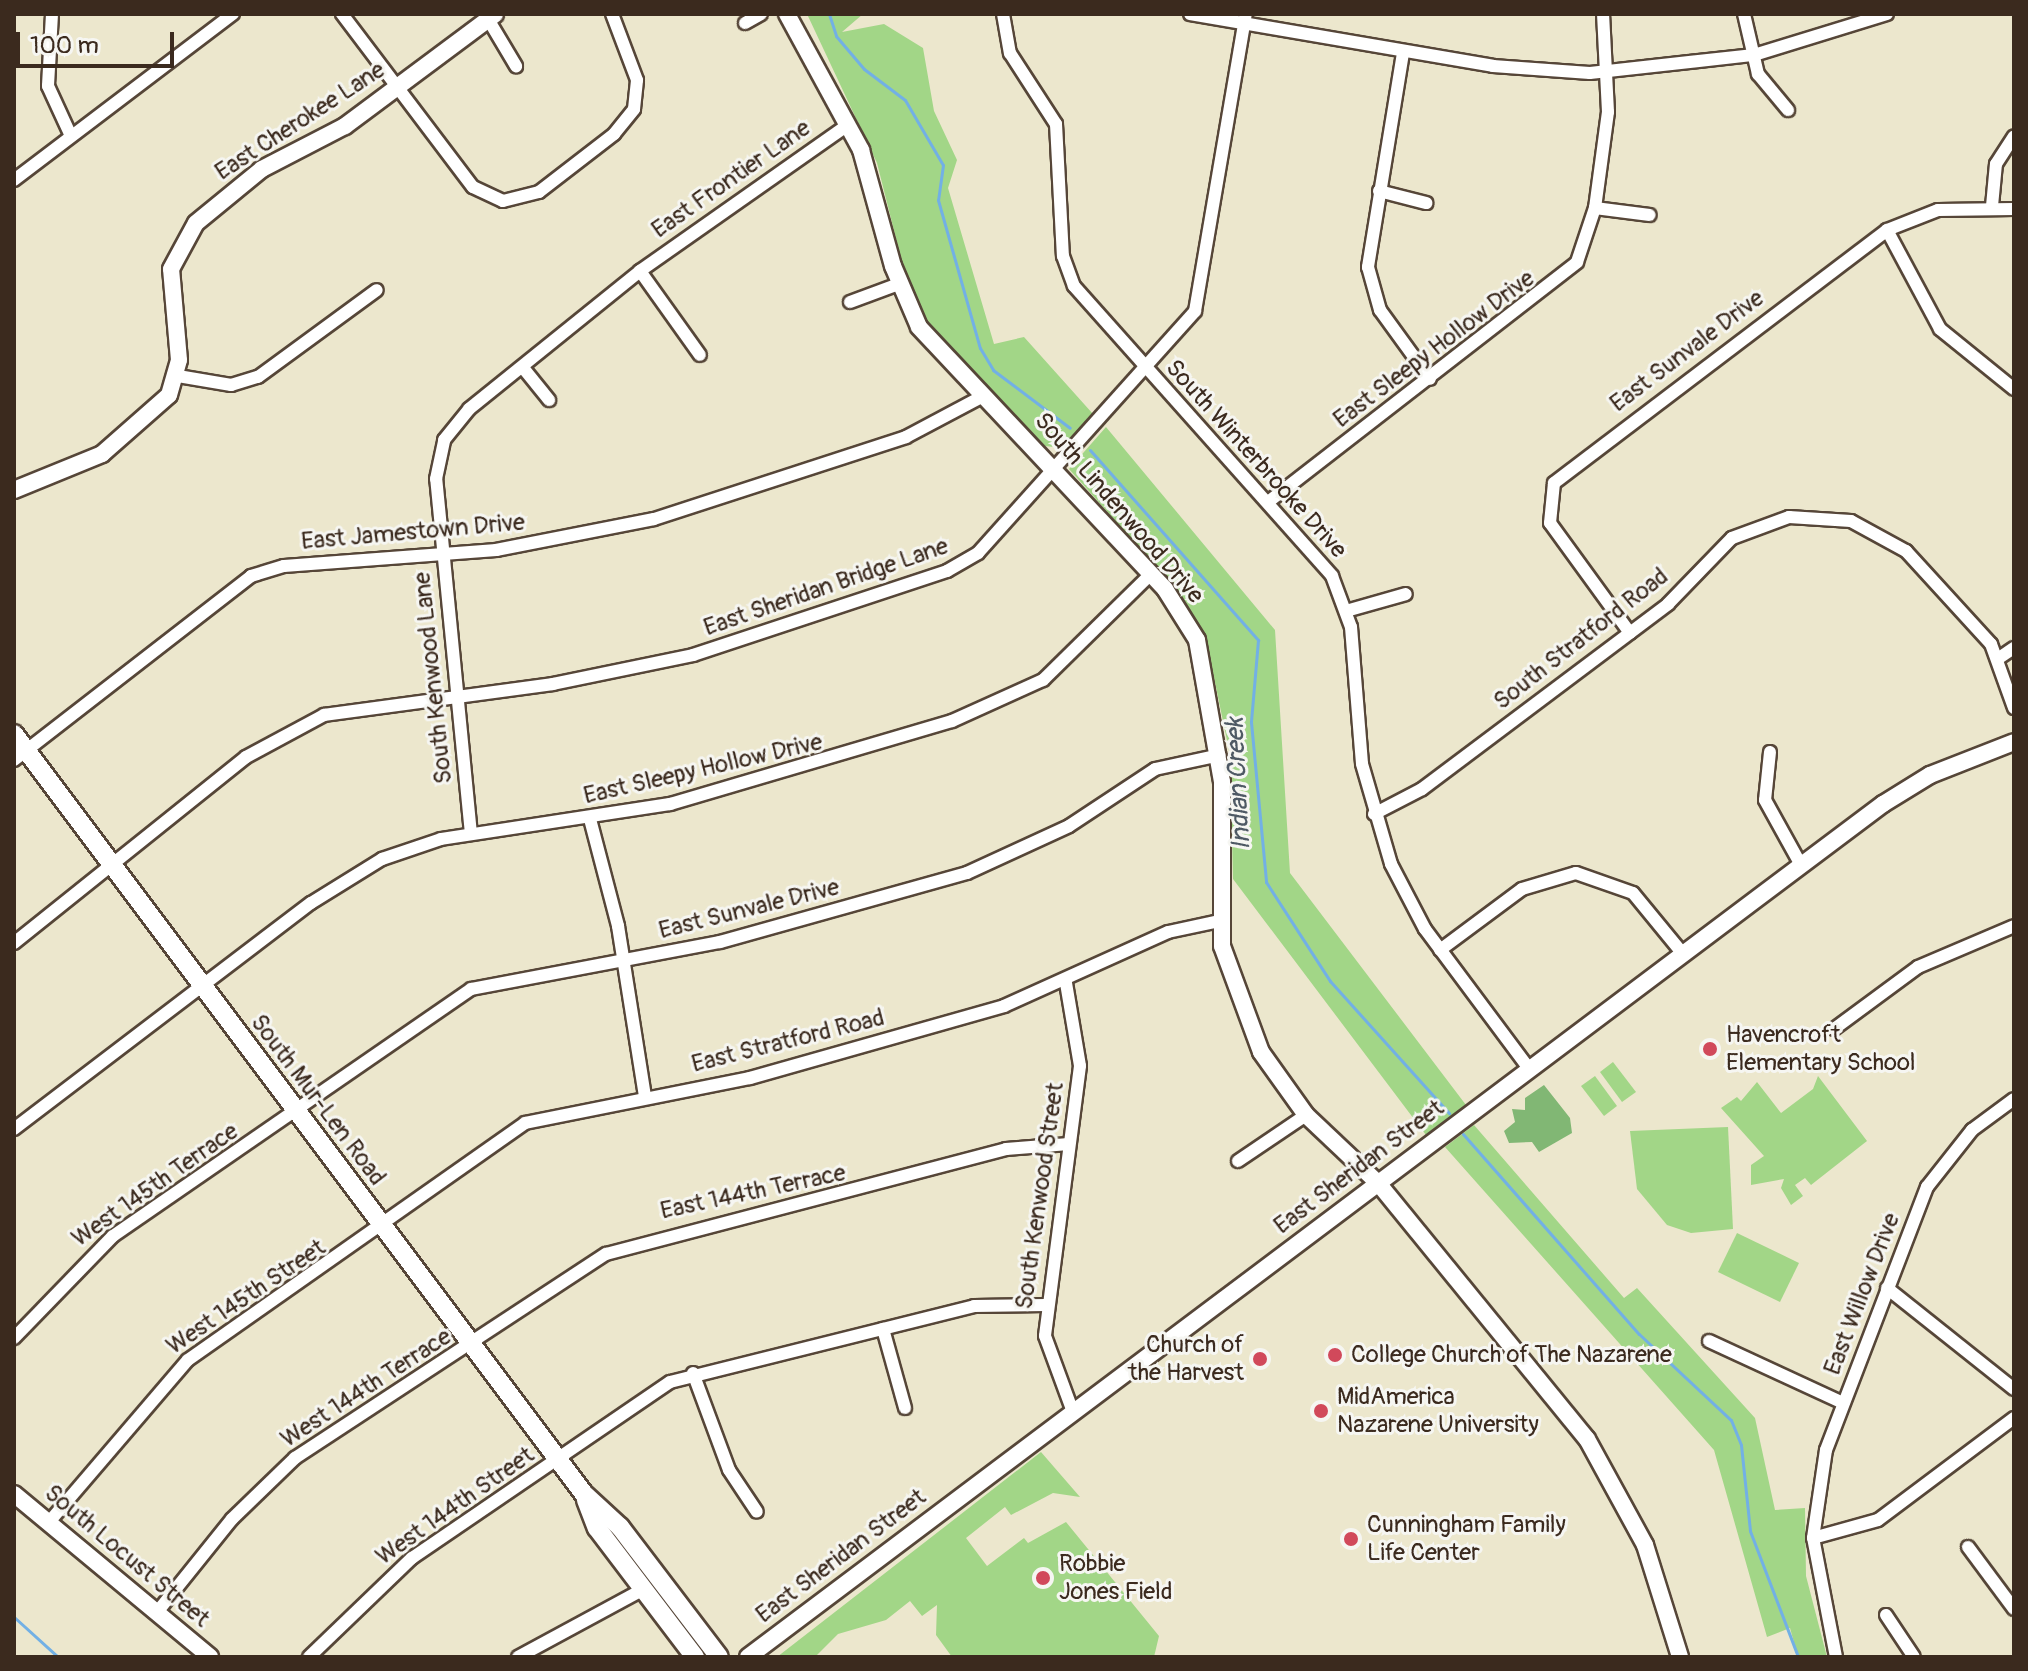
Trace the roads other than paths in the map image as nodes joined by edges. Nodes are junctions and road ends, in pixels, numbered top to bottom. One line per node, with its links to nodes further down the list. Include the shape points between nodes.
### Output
1 (52, 14): 22 (street, via 48,86)
2 (233, 14): 22 (street)
3 (342, 14): 19 (street)
4 (612, 14): 19 (street, via 637,80 634,109 614,134 529,197 503,201 473,187)
5 (761, 14): 14 (street)
6 (787, 14): 21 (street, South Lindenwood Drive)
7 (1003, 14): 37 (street, South Winterbrooke Drive, via 1010,53 1056,124 1067,271)
8 (1190, 14): 13 (street)
9 (1603, 14): 18 (street, East Sleepy Hollow Drive)
10 (1744, 14): 16 (street)
11 (1887, 14): 16 (street)
12 (490, 16): 17 (street); 19 (street, East Cherokee Lane)
13 (1244, 20): 15 (street); 37 (street, East Sheridan Bridge Lane, via 1200,296 1186,328)
14 (745, 23)
15 (1403, 53): 18 (street); 25 (street)
16 (1754, 55): 18 (street); 20 (street, via 1764,86)
17 (516, 66)
18 (1608, 73): 28 (street, East Sleepy Hollow Drive)
19 (397, 87): 39 (street, East Cherokee Lane, via 345,126 262,169 185,236 169,279)
20 (1788, 110)
21 (848, 125): 32 (street, East Frontier Lane); 33 (street, South Lindenwood Drive, via 879,199)
22 (71, 136): 24 (street)
23 (2014, 136): 27 (street, via 1996,164)
24 (14, 180)
25 (1379, 191): 26 (street); 40 (street, via 1369,281 1380,310)
26 (1426, 203)
27 (1992, 206): 29 (street, East Sunvale Drive); 31 (street, East Sunvale Drive, via 1938,210)
28 (1595, 208): 30 (street); 40 (street, East Sleepy Hollow Drive, via 1571,270)
29 (2014, 209)
30 (1650, 215)
31 (1887, 230): 41 (street, via 1940,329); 52 (street, East Sunvale Drive, via 1554,483 1550,523)
32 (640, 271): 36 (street, East Frontier Lane); 38 (street, East Frontier Lane)
33 (899, 284): 35 (street); 42 (street, South Lindenwood Drive, via 919,327)
34 (377, 290): 39 (street, via 258,377 231,385)
35 (850, 302)
36 (700, 355)
37 (1146, 368): 45 (street, East Sheridan Bridge Lane); 47 (street, South Winterbrooke Drive)
38 (524, 369): 43 (street); 44 (street, East Frontier Lane)
39 (178, 376): 46 (street, via 152,417 102,454)
40 (1430, 379): 47 (street, East Sleepy Hollow Drive)
41 (2014, 389)
42 (983, 396): 45 (street, South Lindenwood Drive); 48 (street, East Jamestown Drive, via 906,437 725,499 578,536)
43 (549, 400)
44 (454, 427): 48 (street, South Kenwood Lane, via 436,479)
45 (1054, 468): 49 (street, South Lindenwood Drive); 55 (street, East Sheridan Bridge Lane, via 988,545 947,571 693,655)
46 (14, 490)
47 (1268, 502): 51 (street, South Winterbrooke Drive, via 1324,566)
48 (443, 556): 55 (street, South Kenwood Lane); 60 (street, East Jamestown Drive, via 284,566 251,576)
49 (1151, 574): 61 (street, South Lindenwood Drive, via 1197,640); 63 (street, East Sleepy Hollow Drive, via 1064,664 1010,696 842,759)
50 (1406, 594): 51 (street)
51 (1346, 611): 62 (street, South Winterbrooke Drive)
52 (1630, 633): 54 (street, South Stratford Road, via 1732,538 1767,522 1812,515 1863,525 1906,551 1952,595); 62 (street, South Stratford Road, via 1490,738)
53 (2014, 648): 54 (street)
54 (1999, 658): 56 (street, South Stratford Road)
55 (457, 696): 64 (street, South Kenwood Lane); 65 (street, East Sheridan Bridge Lane, via 363,705 299,726 246,757)
56 (2014, 708)
57 (14, 734): 60 (main road, South Mur-Len Road)
58 (2014, 742): 66 (street, East Sheridan Street, via 1906,788)
59 (1770, 752): 66 (street, via 1765,800)
60 (20, 755): 65 (main road, South Mur-Len Road)
61 (1220, 755): 67 (street, South Lindenwood Drive); 72 (street, East Sunvale Drive, via 1155,769 1069,826 967,873 780,926)
62 (1374, 814): 70 (street, South Winterbrooke Drive, via 1407,897)
63 (590, 819): 64 (street, East Sleepy Hollow Drive); 72 (street)
64 (471, 834): 74 (street, East Sleepy Hollow Drive, via 416,846 349,877)
65 (113, 865): 69 (street, East Sheridan Bridge Lane); 74 (main road, South Mur-Len Road)
66 (1801, 865): 71 (street, East Sheridan Street)
67 (1219, 921): 73 (street, East Stratford Road, via 1168,932); 80 (street, South Lindenwood Drive, via 1242,1013)
68 (2014, 926): 75 (street, via 1918,967)
69 (14, 943)
70 (1440, 950): 71 (street, via 1522,889 1576,873 1633,893); 76 (street, South Winterbrooke Drive)
71 (1684, 955): 76 (street, East Sheridan Street)
72 (624, 960): 77 (street); 79 (street, East Sunvale Drive, via 471,989)
73 (1066, 983): 77 (street, East Stratford Road, via 783,1070); 82 (street, South Kenwood Street, via 1080,1044)
74 (202, 984): 79 (main road, South Mur-Len Road); 81 (street, East Sleepy Hollow Drive)
75 (1834, 1029)
76 (1530, 1070): 84 (street, East Sheridan Street)
77 (645, 1097): 85 (street, East Stratford Road, via 525,1123)
78 (2014, 1099): 86 (street, East Willow Drive, via 1946,1158)
79 (297, 1112): 85 (main road, South Mur-Len Road); 89 (street, West 145th Terrace, via 113,1236)
80 (1306, 1115): 83 (street); 84 (street, South Lindenwood Drive)
81 (14, 1129)
82 (1069, 1144): 87 (street, South Kenwood Street); 91 (street, East 144th Terrace, via 1006,1149 820,1202 636,1241 575,1270)
83 (1238, 1161)
84 (1378, 1183): 96 (street, East Sheridan Street); 116 (street, South Lindenwood Drive, via 1610,1472 1645,1545)
85 (384, 1228): 91 (main road, South Mur-Len Road); 102 (street, West 145th Street, via 188,1360)
86 (1887, 1288): 93 (street); 94 (street, East Willow Drive)
87 (1046, 1305): 88 (street, West 144th Street, via 974,1306); 96 (street, South Kenwood Street, via 1050,1362)
88 (883, 1329): 92 (street, West 144th Street); 95 (street)
89 (14, 1338)
90 (1709, 1341): 94 (street)
91 (472, 1345): 98 (main road, South Mur-Len Road); 107 (street, West 144th Terrace, via 295,1458 232,1519)
92 (693, 1373): 98 (street, West 144th Street, via 637,1402); 101 (street, via 729,1470)
93 (2014, 1389)
94 (1843, 1403): 103 (street, East Willow Drive, via 1818,1482)
95 (905, 1408)
96 (1073, 1412): 115 (street, East Sheridan Street)
97 (2014, 1418): 103 (street, via 1878,1520)
98 (559, 1461): 100 (main road, South Mur-Len Road); 111 (street, West 144th Street, via 412,1558)
99 (14, 1494): 102 (street, South Locust Street)
100 (584, 1494): 105 (main road, South Mur-Len Road, via 597,1528); 114 (main road, South Mur-Len Road, via 620,1527)
101 (757, 1512)
102 (49, 1522): 107 (street, South Locust Street)
103 (1813, 1538): 117 (street, East Willow Drive)
104 (1968, 1547): 106 (street)
105 (644, 1589): 109 (street); 113 (main road, South Mur-Len Road)
106 (2014, 1609)
107 (158, 1611): 110 (street, South Locust Street)
108 (1886, 1615): 118 (street)
109 (534, 1652): 112 (street)
110 (210, 1657)
111 (309, 1657)
112 (518, 1657)
113 (695, 1657)
114 (719, 1657)
115 (748, 1657)
116 (1680, 1657)
117 (1836, 1657)
118 (1914, 1657)

